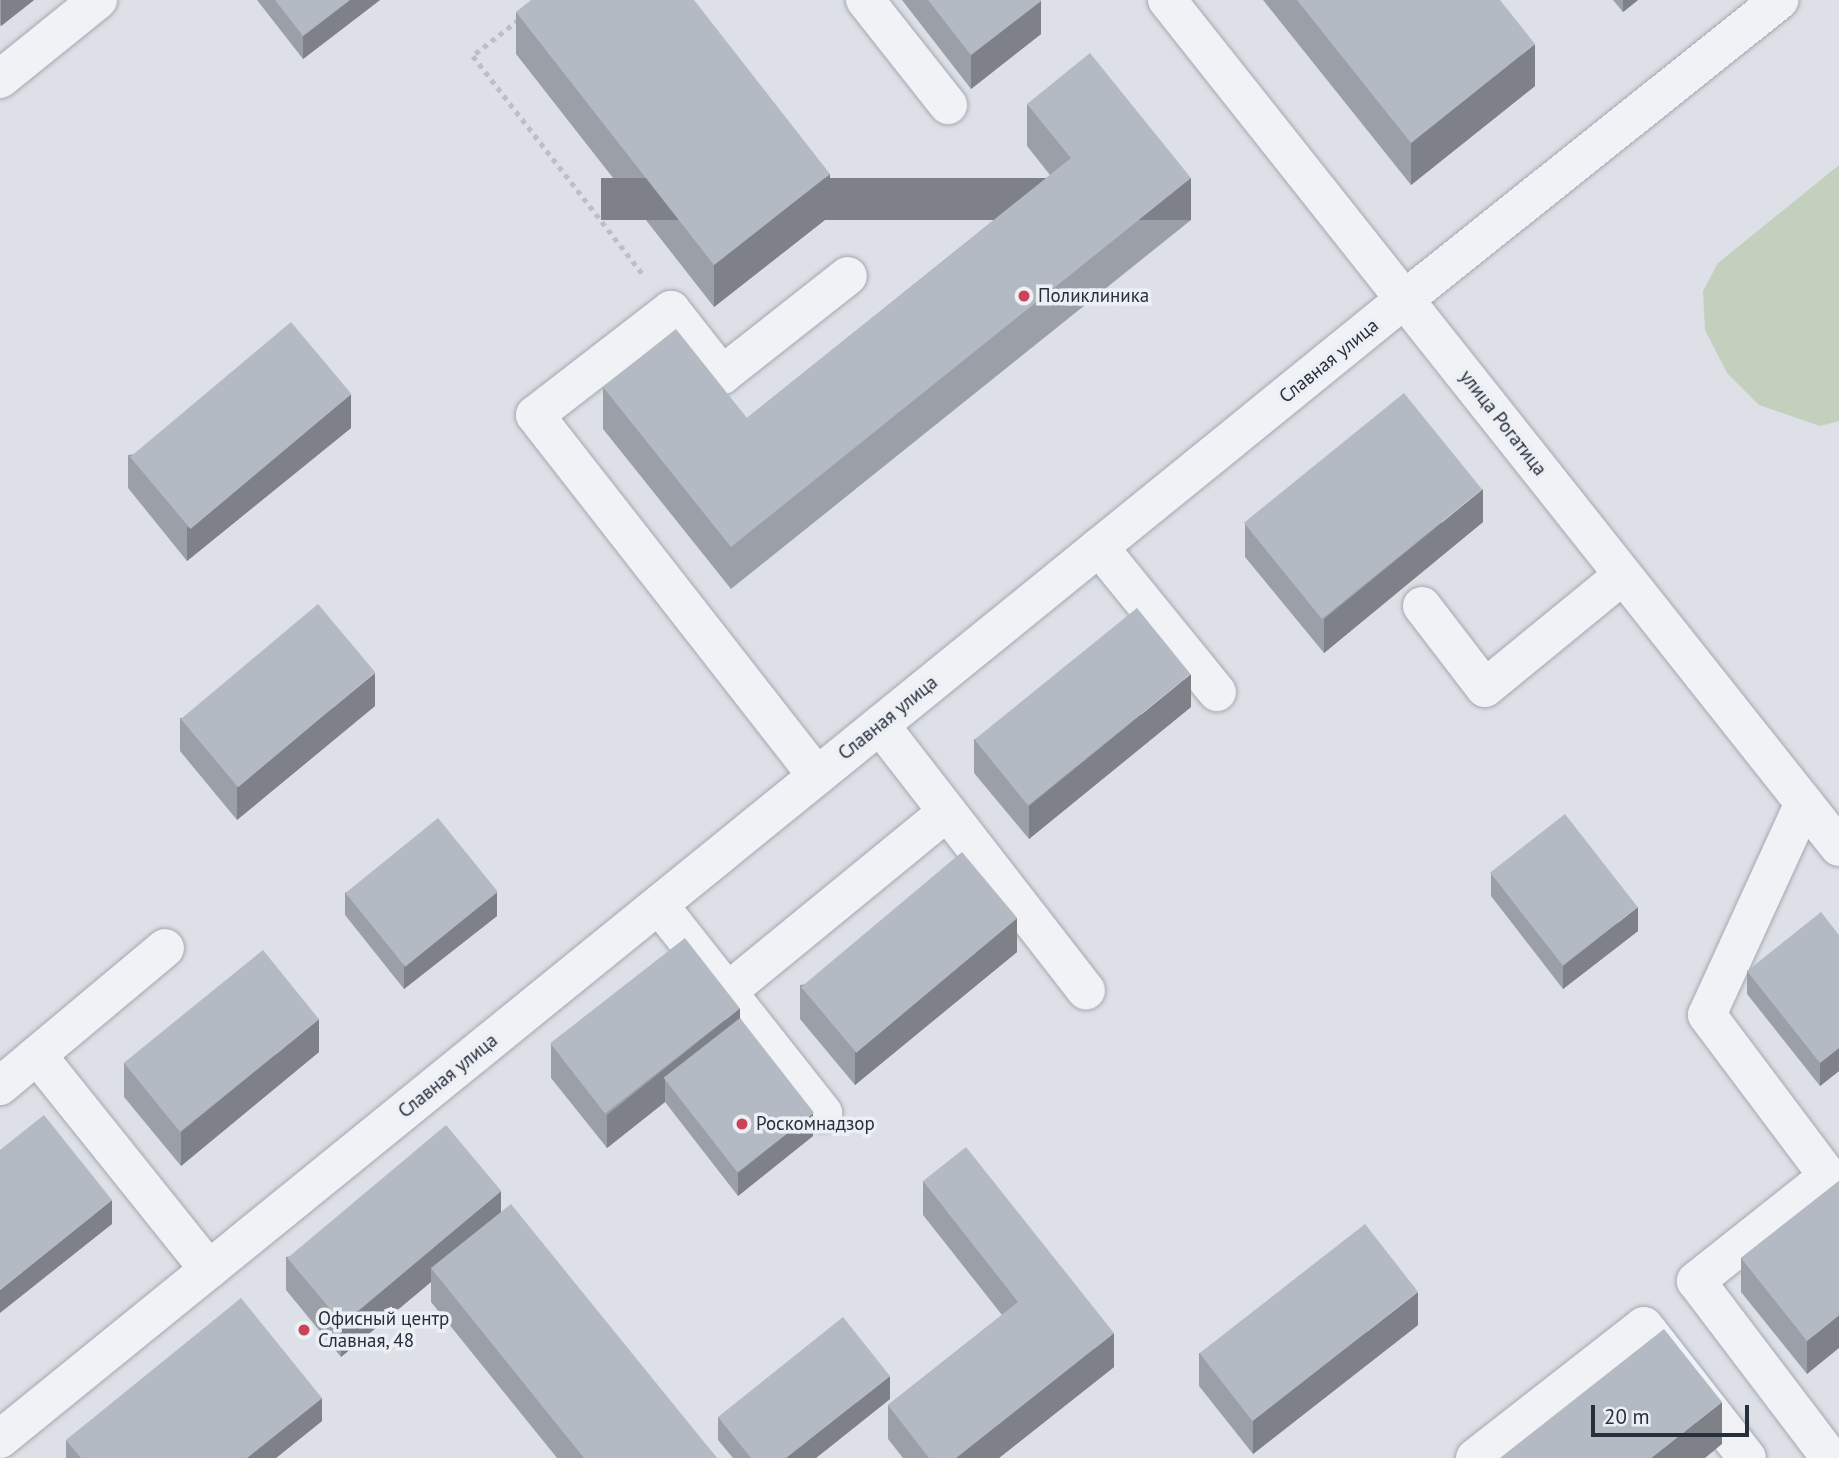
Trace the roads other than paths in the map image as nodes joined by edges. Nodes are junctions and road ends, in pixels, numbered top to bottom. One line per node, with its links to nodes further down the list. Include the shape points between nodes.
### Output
1 (98, 0): 5 (street)
2 (865, 0): 6 (street)
3 (1167, 0): 8 (street, улица Рогатица)
4 (1779, 0): 8 (street, Славная улица)
5 (2, 73)
6 (948, 106)
7 (848, 276): 14 (street, via 722,375 671,310 535,415)
8 (1405, 299): 9 (street, Славная улица); 10 (street, улица Рогатица)
9 (1099, 547): 12 (street); 13 (street, Славная улица)
10 (1623, 575): 11 (street, via 1485,688); 15 (street, улица Рогатица)
11 (1422, 606)
12 (1217, 692)
13 (880, 725): 14 (street, Славная улица); 16 (street)
14 (817, 776): 18 (street, Славная улица)
15 (1804, 803): 17 (street, улица Рогатица); 27 (street, via 1707,1015 1828,1176 1696,1281)
16 (947, 812): 20 (street); 21 (street)
17 (1839, 847)
18 (659, 905): 21 (street); 25 (street, Славная улица)
19 (165, 948): 22 (street)
20 (1086, 991)
21 (727, 992): 24 (street)
22 (37, 1055): 23 (street); 25 (street)
23 (0, 1086)
24 (823, 1113)
25 (209, 1270): 26 (street, Славная улица)
26 (0, 1439)
27 (1832, 1454)
28 (1475, 1458): 29 (street, via 1644,1326)
29 (1747, 1458)

